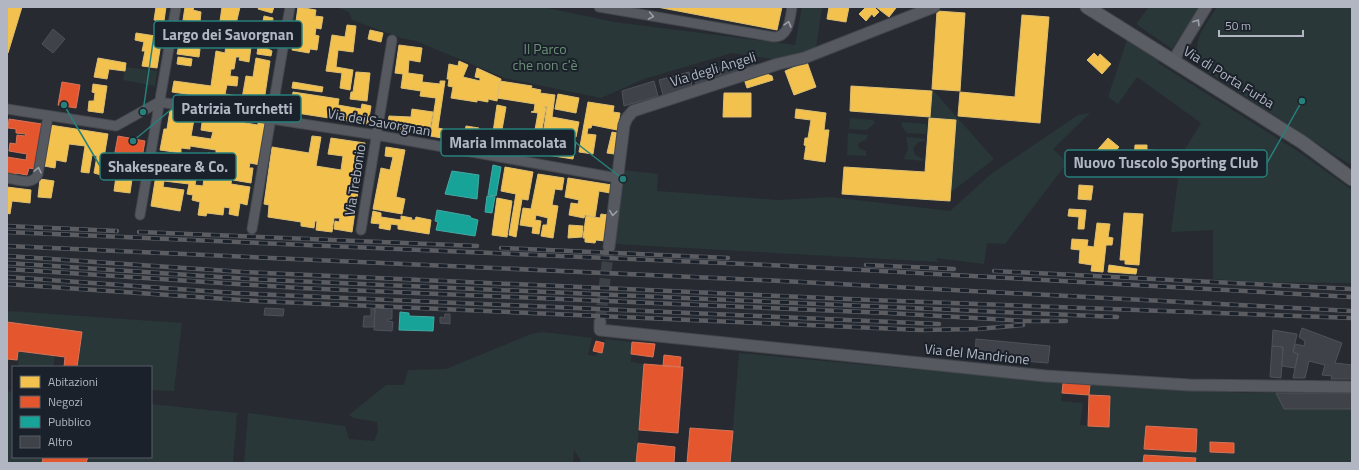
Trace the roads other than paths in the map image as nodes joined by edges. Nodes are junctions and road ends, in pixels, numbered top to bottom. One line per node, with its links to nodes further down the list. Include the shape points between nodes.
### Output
1 (176, 7): 11 (street)
2 (290, 7): 14 (street)
3 (599, 7): 8 (street)
4 (792, 7): 8 (street, one-way to 4, via 779,37 788,26)
5 (934, 7): 17 (street, Via degli Angeli, via 804,58 635,110 625,123)
6 (1087, 7): 10 (main road, Via di Porta Furba)
7 (1206, 7): 10 (street, one-way to 7)
8 (618, 9)
9 (392, 40): 15 (street, Via Trebonio)
10 (1173, 61): 18 (main road, Via di Porta Furba, via 1308,145)
11 (159, 102): 13 (street, via 116,126); 14 (street, Via dei Savorgnan); 19 (street)
12 (7, 109): 13 (street)
13 (48, 116): 16 (street, one-way to 13, via 31,181 36,178)
14 (271, 118): 15 (street, Via dei Savorgnan); 20 (street)
15 (376, 135): 17 (street, Via dei Savorgnan); 21 (street, Via Trebonio)
16 (7, 178)
17 (617, 178): 22 (street, Via degli Angeli, one-way to 22)
18 (1352, 179)
19 (140, 215)
20 (252, 229)
21 (361, 230)
22 (609, 248)
23 (600, 326): 24 (street, Via del Mandrione, via 1046,376 1189,385)
24 (1352, 387)

